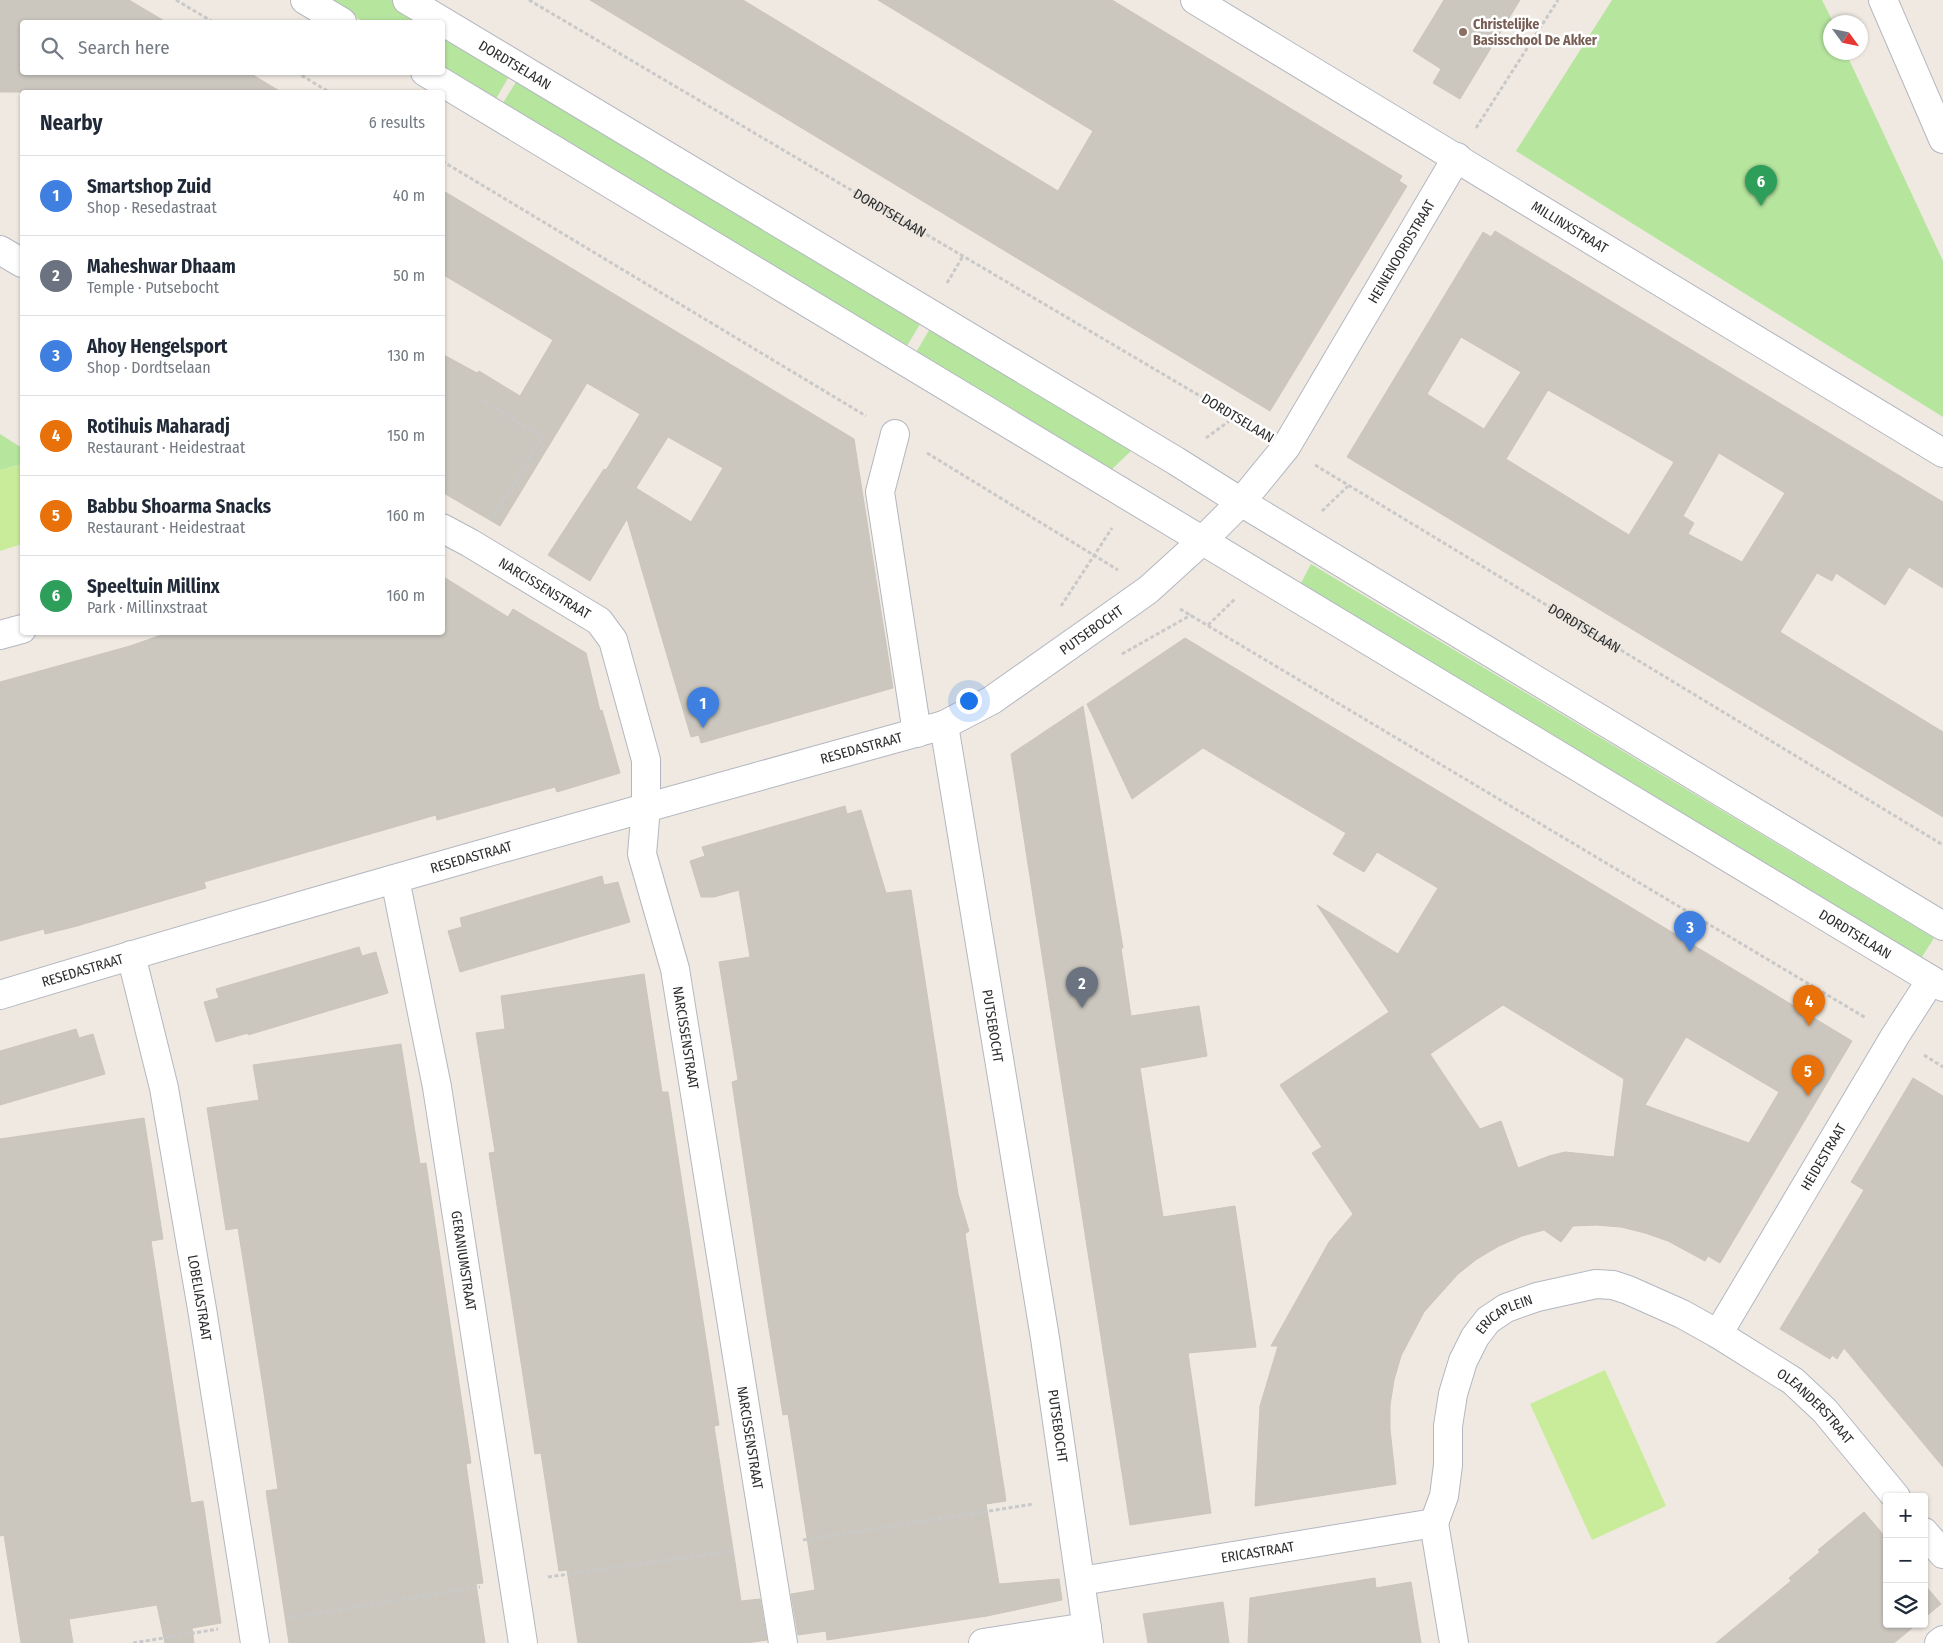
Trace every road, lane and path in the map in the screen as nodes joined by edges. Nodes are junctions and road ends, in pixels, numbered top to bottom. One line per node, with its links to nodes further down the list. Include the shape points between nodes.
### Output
1 (176, 0): 8 (path)
2 (305, 0): 9 (street)
3 (407, 0): 10 (street, DORDTSELAAN)
4 (529, 0): 21 (path, DORDTSELAAN)
5 (1195, 0): 16 (street, MILLINXSTRAAT)
6 (1558, 0): 16 (path)
7 (1883, 0): 15 (street)
8 (210, 20)
9 (339, 20)
10 (440, 20)
11 (445, 23): 23 (street, DORDTSELAAN)
12 (301, 75): 14 (path)
13 (430, 75): 25 (street, DORDTSELAAN)
14 (326, 90)
15 (1943, 139)
16 (1457, 157): 21 (street, HEINENOORDSTRAAT); 22 (street, MILLINXSTRAAT)
17 (0, 250): 18 (street)
18 (20, 262)
19 (484, 401): 26 (path, via 542,438 491,520)
20 (895, 434): 30 (street, via 880,492)
21 (1286, 448): 23 (street, HEINENOORDSTRAAT); 32 (path, DORDTSELAAN)
22 (1943, 453)
23 (1241, 502): 25 (street); 34 (street, DORDTSELAAN)
24 (445, 530): 26 (street, NARCISSENSTRAAT)
25 (1203, 540): 29 (street, PUTSEBOCHT, via 1148,590 992,700); 36 (street, DORDTSELAAN)
26 (470, 543): 31 (street, NARCISSENSTRAAT, via 599,622 613,640 646,760)
27 (20, 630): 28 (street)
28 (0, 635)
29 (944, 725): 30 (street, RESEDASTRAAT); 40 (street, PUTSEBOCHT)
30 (917, 732): 31 (street, RESEDASTRAAT)
31 (646, 807): 33 (street, RESEDASTRAAT); 43 (street, NARCISSENSTRAAT, via 642,854 675,969)
32 (1943, 845)
33 (395, 879): 35 (street, RESEDASTRAAT); 46 (street, GERANIUMSTRAAT, via 437,1087)
34 (1943, 926)
35 (131, 955): 37 (street, RESEDASTRAAT); 47 (street, LOBELIASTRAAT, via 165,1098)
36 (1937, 984): 38 (street, HEIDESTRAAT, via 1890,1044)
37 (0, 995)
38 (1718, 1334): 39 (street, OLEANDERSTRAAT, via 1793,1380 1825,1411); 41 (street, ERICAPLEIN, via 1644,1296 1613,1285 1578,1287 1506,1308 1488,1320 1463,1361 1448,1426 1444,1496)
39 (1893, 1493)
40 (1069, 1499): 43 (path); 45 (street, PUTSEBOCHT)
41 (1434, 1523): 45 (street, ERICASTRAAT); 54 (street)
42 (1928, 1537): 44 (street)
43 (767, 1546): 46 (path); 52 (street, NARCISSENSTRAAT)
44 (1943, 1554)
45 (1081, 1581): 48 (street, PUTSEBOCHT)
46 (514, 1582): 47 (path); 51 (street, GERANIUMSTRAAT)
47 (253, 1633): 50 (path)
48 (1088, 1635): 53 (street)
49 (1943, 1640): 55 (street)
50 (133, 1643)
51 (523, 1643)
52 (783, 1643)
53 (983, 1643)
54 (1454, 1643)
55 (1939, 1643)

